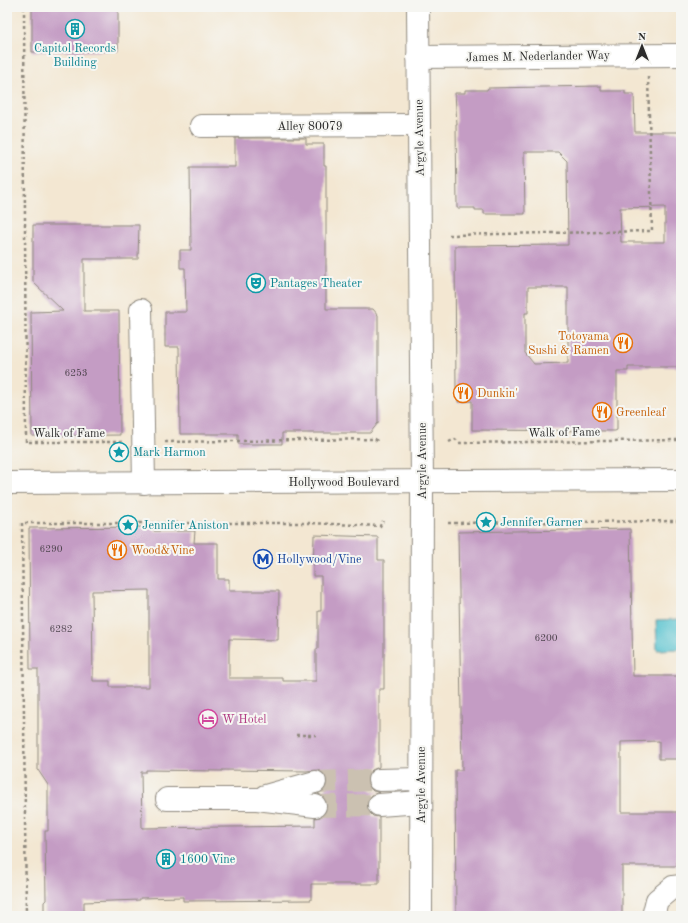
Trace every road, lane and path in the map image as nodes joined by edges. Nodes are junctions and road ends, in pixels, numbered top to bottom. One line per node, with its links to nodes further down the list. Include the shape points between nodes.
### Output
1 (24, 7): 11 (path, Walk of Fame, via 26,442)
2 (418, 7): 4 (street, Argyle Avenue)
3 (681, 55): 4 (street, James M. Nederlander Way)
4 (418, 57): 6 (street, Argyle Avenue)
5 (648, 72): 8 (path, via 652,231)
6 (419, 125): 7 (street, Alley 80079); 15 (street, Argyle Avenue)
7 (201, 126)
8 (449, 235)
9 (141, 310): 11 (street)
10 (681, 440): 13 (path, Walk of Fame, via 460,443 455,439)
11 (143, 442): 12 (path, Walk of Fame, via 375,439); 17 (street)
12 (378, 442)
13 (449, 442)
14 (681, 480): 15 (street, Hollywood Boulevard)
15 (422, 482): 17 (street, Hollywood Boulevard); 23 (street, Argyle Avenue)
16 (7, 483): 17 (street, Hollywood Boulevard)
17 (144, 483)
18 (383, 520): 32 (path, via 380,526 309,523 22,523)
19 (681, 521): 20 (path)
20 (448, 523)
21 (296, 735): 22 (path)
22 (316, 735)
23 (421, 779): 24 (street); 28 (street, Argyle Avenue)
24 (379, 780)
25 (315, 782): 27 (street)
26 (167, 799): 27 (street)
27 (256, 799): 30 (street)
28 (421, 802): 29 (street); 33 (street, Argyle Avenue)
29 (379, 805)
30 (315, 806)
31 (681, 886): 34 (street, via 674,887 657,900)
32 (26, 916)
33 (421, 916)
34 (653, 916)

